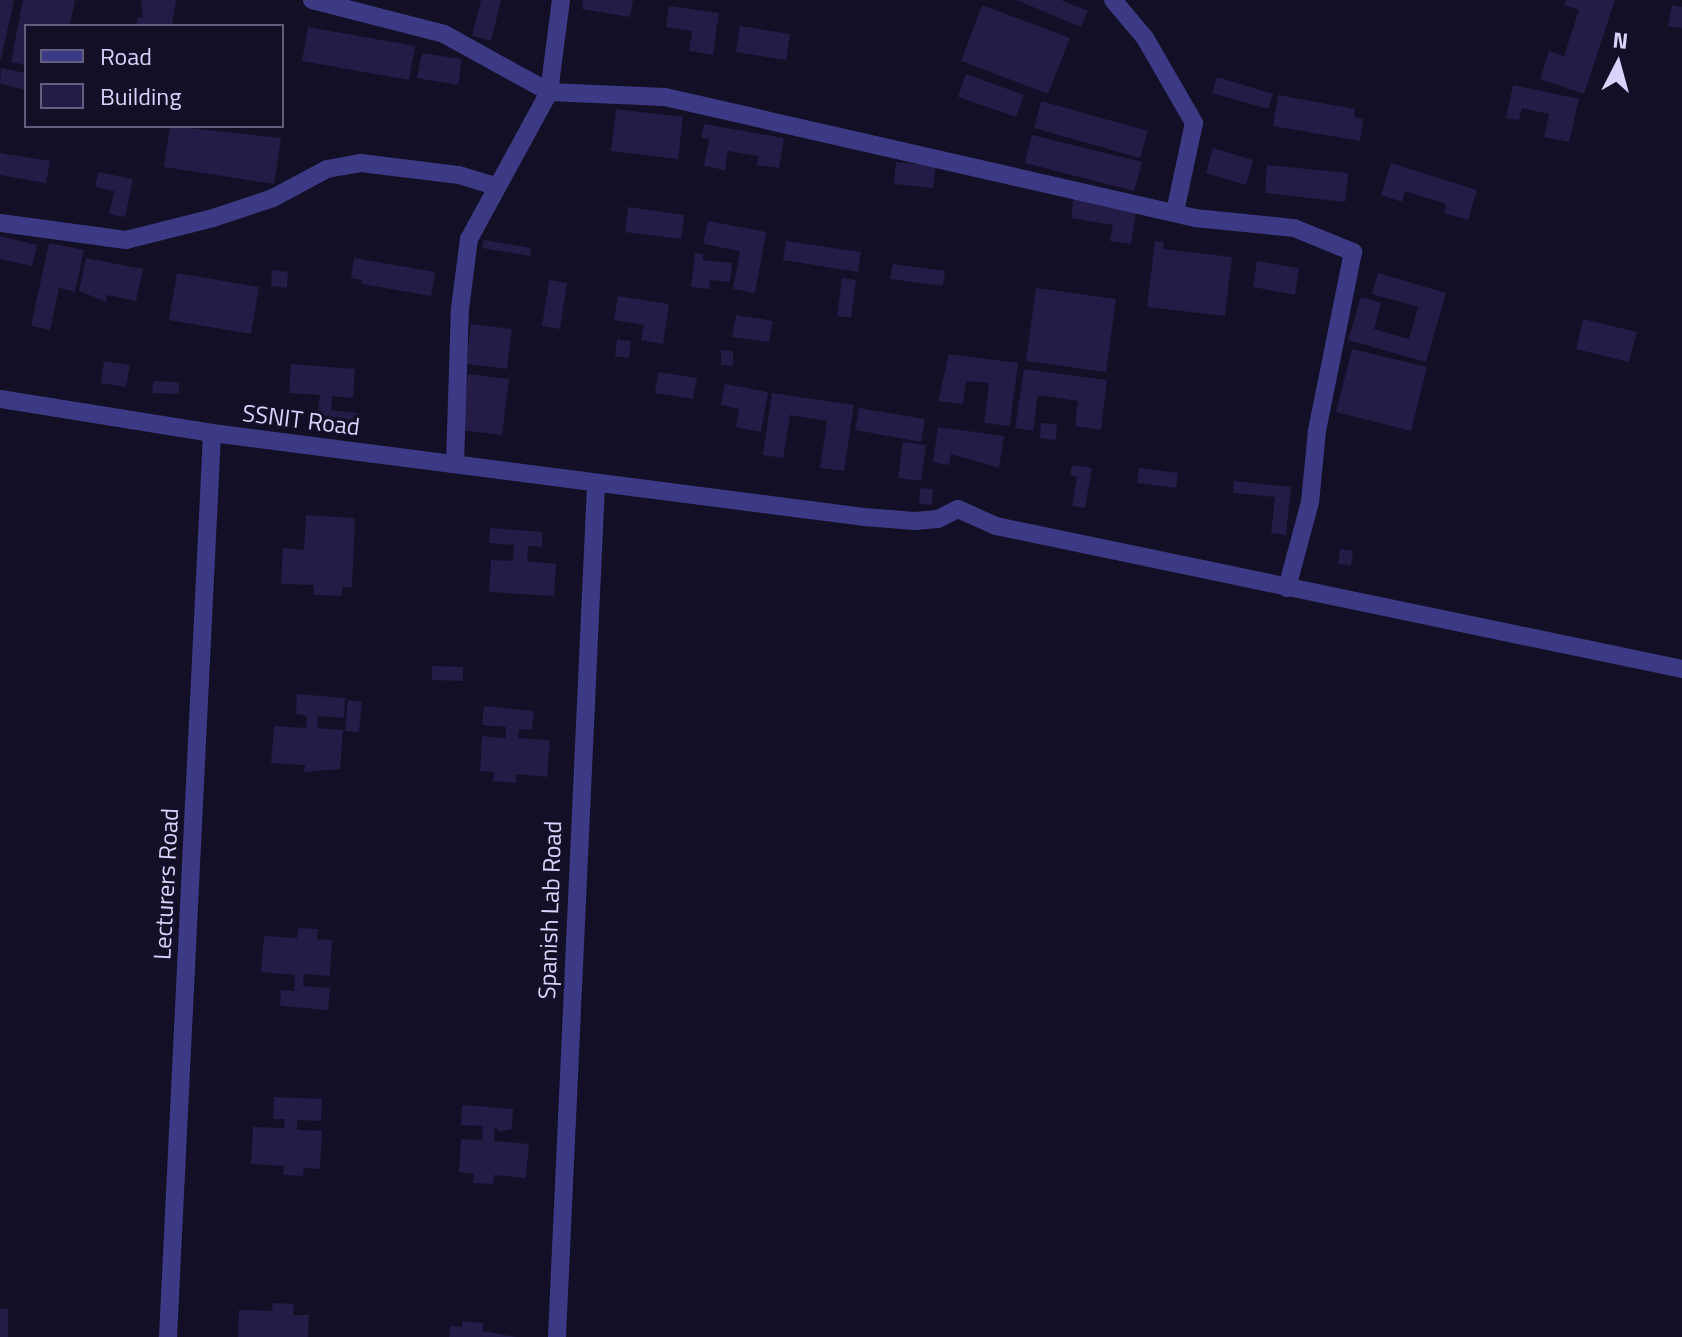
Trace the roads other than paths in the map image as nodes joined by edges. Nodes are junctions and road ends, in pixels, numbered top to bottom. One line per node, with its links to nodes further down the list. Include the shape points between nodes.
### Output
1 (312, 0): 4 (street, via 444,34)
2 (561, 0): 4 (street)
3 (1113, 0): 6 (street, via 1145,38 1194,123)
4 (549, 92): 5 (street); 6 (street, via 665,97)
5 (496, 186): 7 (street, via 445,172 361,163 327,169 273,198 213,218 126,240); 10 (street, via 469,239 460,309)
6 (1175, 212): 12 (street, via 1294,228 1353,252 1317,431 1310,502)
7 (0, 223)
8 (0, 399): 9 (street, SSNIT Road)
9 (212, 433): 10 (street, SSNIT Road); 14 (street, Lecturers Road)
10 (455, 464): 11 (street, SSNIT Road)
11 (596, 485): 12 (street, SSNIT Road, via 915,521 938,519 958,509 996,526); 15 (street, Spanish Lab Road)
12 (1287, 588): 13 (street, SSNIT Road)
13 (1682, 669)
14 (168, 1337)
15 (557, 1337)

